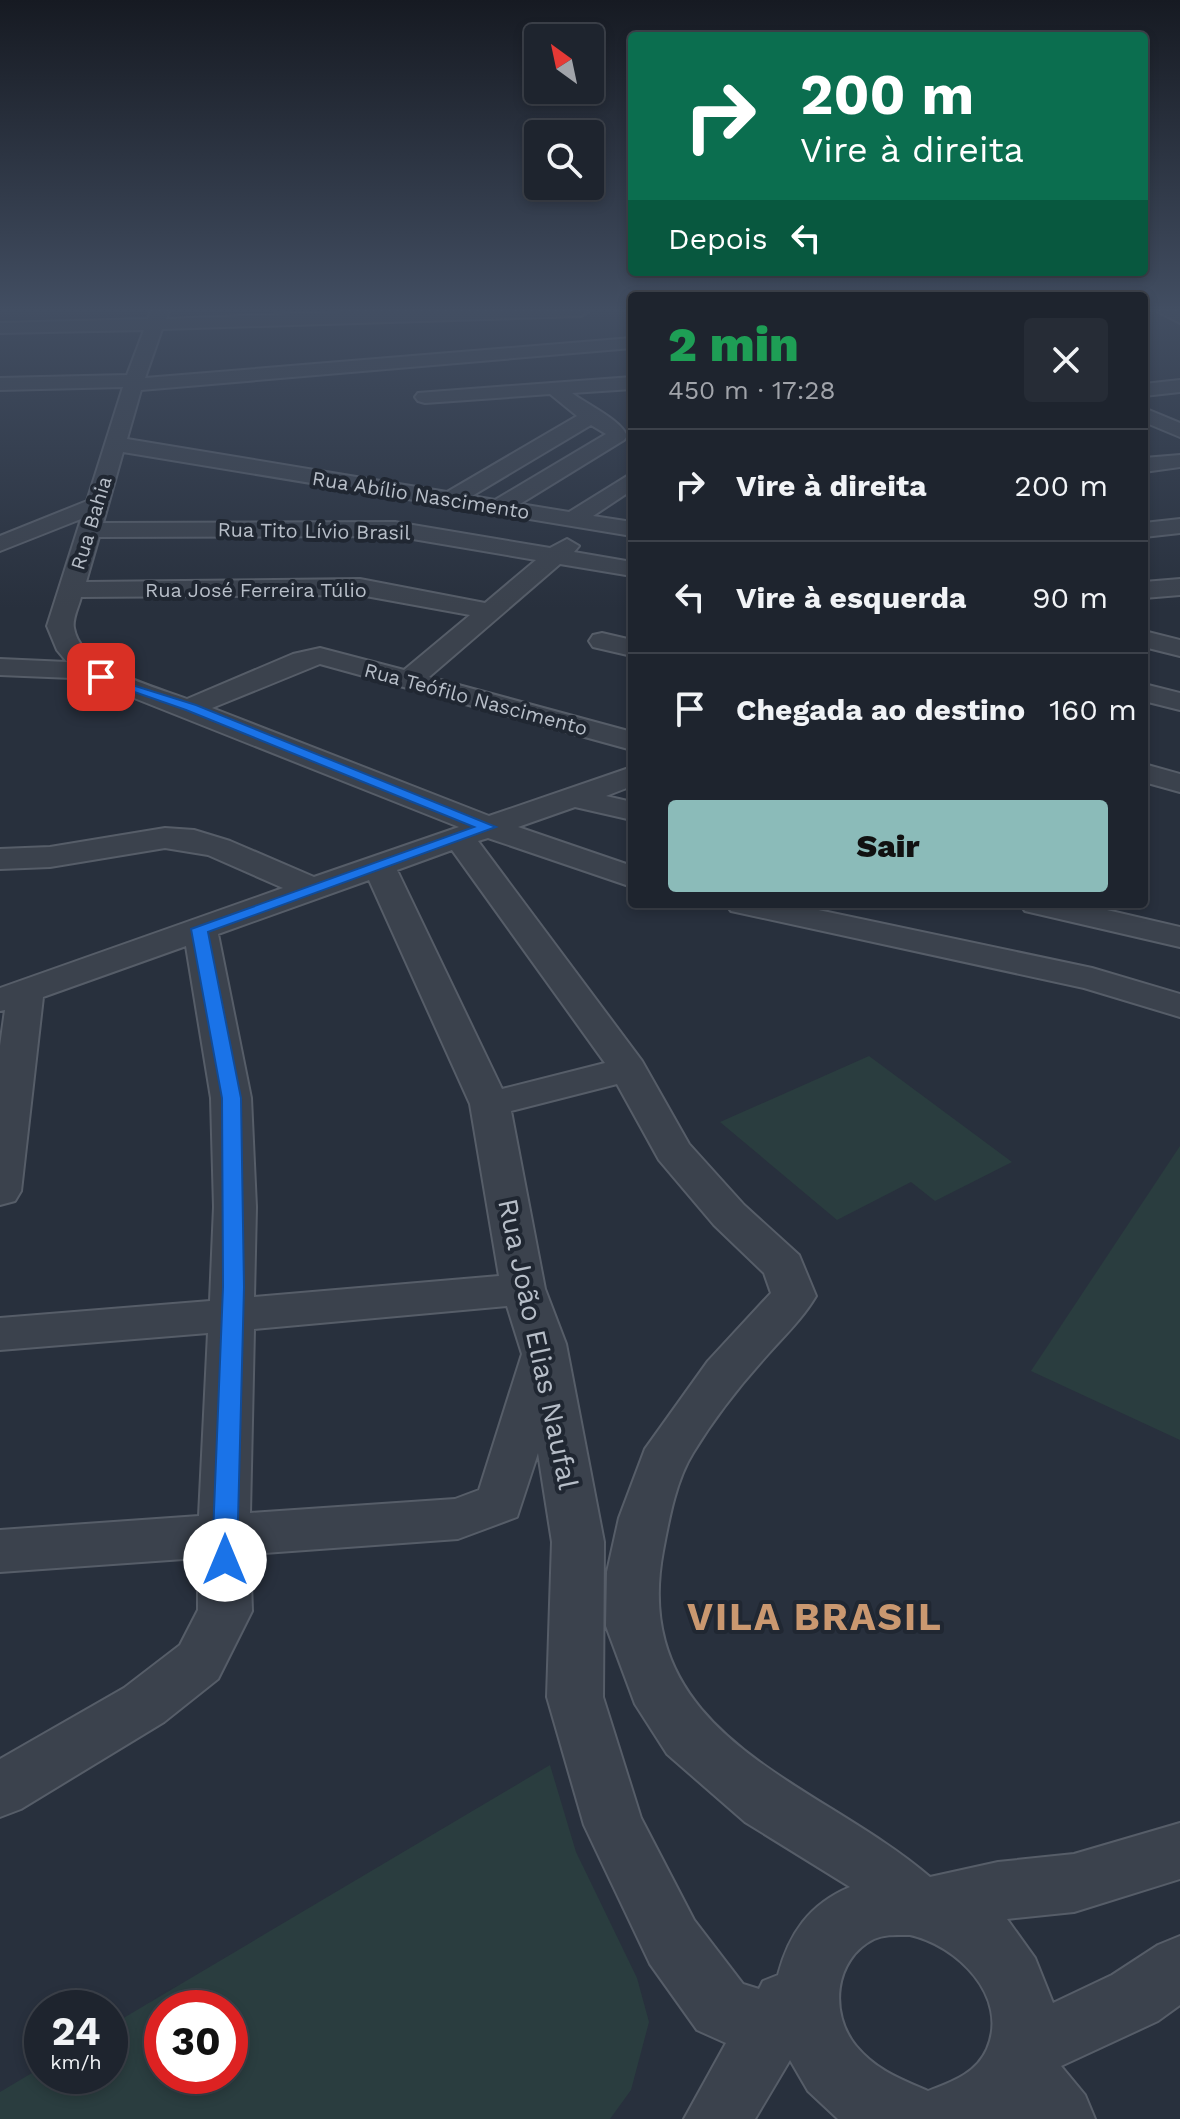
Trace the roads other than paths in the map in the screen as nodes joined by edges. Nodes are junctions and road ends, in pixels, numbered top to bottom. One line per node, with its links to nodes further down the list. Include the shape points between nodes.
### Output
1 (126, 410): 10 (street, Rua Bahia)
2 (435, 410): 6 (street)
3 (581, 410): 5 (street)
4 (1148, 416): 8 (street)
5 (590, 417): 14 (street); 16 (street, via 617,436)
6 (443, 420)
7 (1148, 424): 9 (street)
8 (1180, 431)
9 (1180, 439)
10 (116, 444): 14 (street, Rua Abílio Nascimento); 15 (street, Rua Bahia)
11 (1180, 461): 12 (street)
12 (1148, 465)
13 (628, 483): 17 (street)
14 (449, 500): 16 (street, Rua Abílio Nascimento)
15 (96, 505): 20 (street, Rua Bahia); 22 (street)
16 (497, 508): 17 (street, Rua Abílio Nascimento)
17 (584, 521): 18 (street, Rua Abílio Nascimento); 23 (street)
18 (628, 526)
19 (1180, 526): 21 (street)
20 (88, 530): 23 (street, Rua Tito Lívio Brasil, via 395,529); 26 (street, Rua Bahia)
21 (1148, 530)
22 (0, 544)
23 (554, 557): 24 (street, Rua Tito Lívio Brasil); 28 (street)
24 (628, 568)
25 (1180, 587): 27 (street)
26 (70, 590): 28 (street, Rua José Ferreira Túlio, via 360,587); 29 (street, Rua Bahia)
27 (1148, 590)
28 (488, 611): 37 (street)
29 (60, 626): 34 (street); 36 (street, via 70,650)
30 (1148, 640): 33 (street)
31 (602, 641): 32 (street)
32 (628, 647)
33 (1180, 648)
34 (0, 652)
35 (0, 667): 36 (street, via 73,670)
36 (101, 677): 40 (street)
37 (408, 681): 40 (street, Rua Teófilo Nascimento, via 320,656); 41 (street, Rua Teófilo Nascimento)
38 (1148, 693): 39 (street)
39 (1180, 702)
40 (191, 707): 47 (street)
41 (628, 740)
42 (1148, 774): 44 (street)
43 (628, 777): 45 (street)
44 (1180, 783)
45 (573, 797): 46 (street); 47 (street)
46 (628, 810)
47 (474, 832): 49 (street); 50 (street); 58 (street)
48 (0, 859): 51 (street, via 50,857 165,838 194,840)
49 (378, 865): 51 (street); 59 (street, Rua João Elias Naufal)
50 (628, 876)
51 (313, 889): 54 (street)
52 (762, 908): 57 (street, via 1092,979)
53 (1054, 908): 55 (street)
54 (200, 929): 56 (street); 62 (street, via 231,1098)
55 (1180, 937)
56 (13, 996): 60 (street)
57 (1180, 1006)
58 (628, 1069): 59 (street); 67 (street, via 673,1151 729,1215 784,1266 794,1296 724,1373 669,1449 644,1518 633,1572)
59 (490, 1104): 61 (street, Rua João Elias Naufal)
60 (0, 1191)
61 (523, 1289): 62 (street, via 391,1304); 64 (street, Rua João Elias Naufal)
62 (233, 1313): 63 (street); 65 (street)
63 (0, 1334)
64 (543, 1344): 65 (street, via 539,1381 526,1407 513,1468 499,1503 458,1519); 68 (street, Rua João Elias Naufal, via 578,1542)
65 (224, 1535): 66 (street); 69 (street, via 225,1611 199,1662 144,1705)
66 (0, 1551)
67 (633, 1626): 68 (street); 71 (street, via 655,1687 687,1736 766,1803 879,1872)
68 (576, 1637): 73 (street, Rua João Elias Naufal, via 575,1697 614,1825 672,1942 720,2007)
69 (0, 1790)
70 (1180, 1851): 71 (street, via 1074,1883 998,1891)
71 (923, 1907): 73 (street, via 893,1904 860,1912 834,1929 814,1957); 74 (street, via 964,1923 994,1948 1014,1981 1022,2020)
72 (1180, 1967): 74 (street, via 1135,1998)
73 (792, 2027): 75 (street, via 852,2092 888,2113); 76 (street)
74 (1018, 2057): 75 (street, via 997,2094); 77 (street)
75 (945, 2118)
76 (718, 2119)
77 (1061, 2119)

